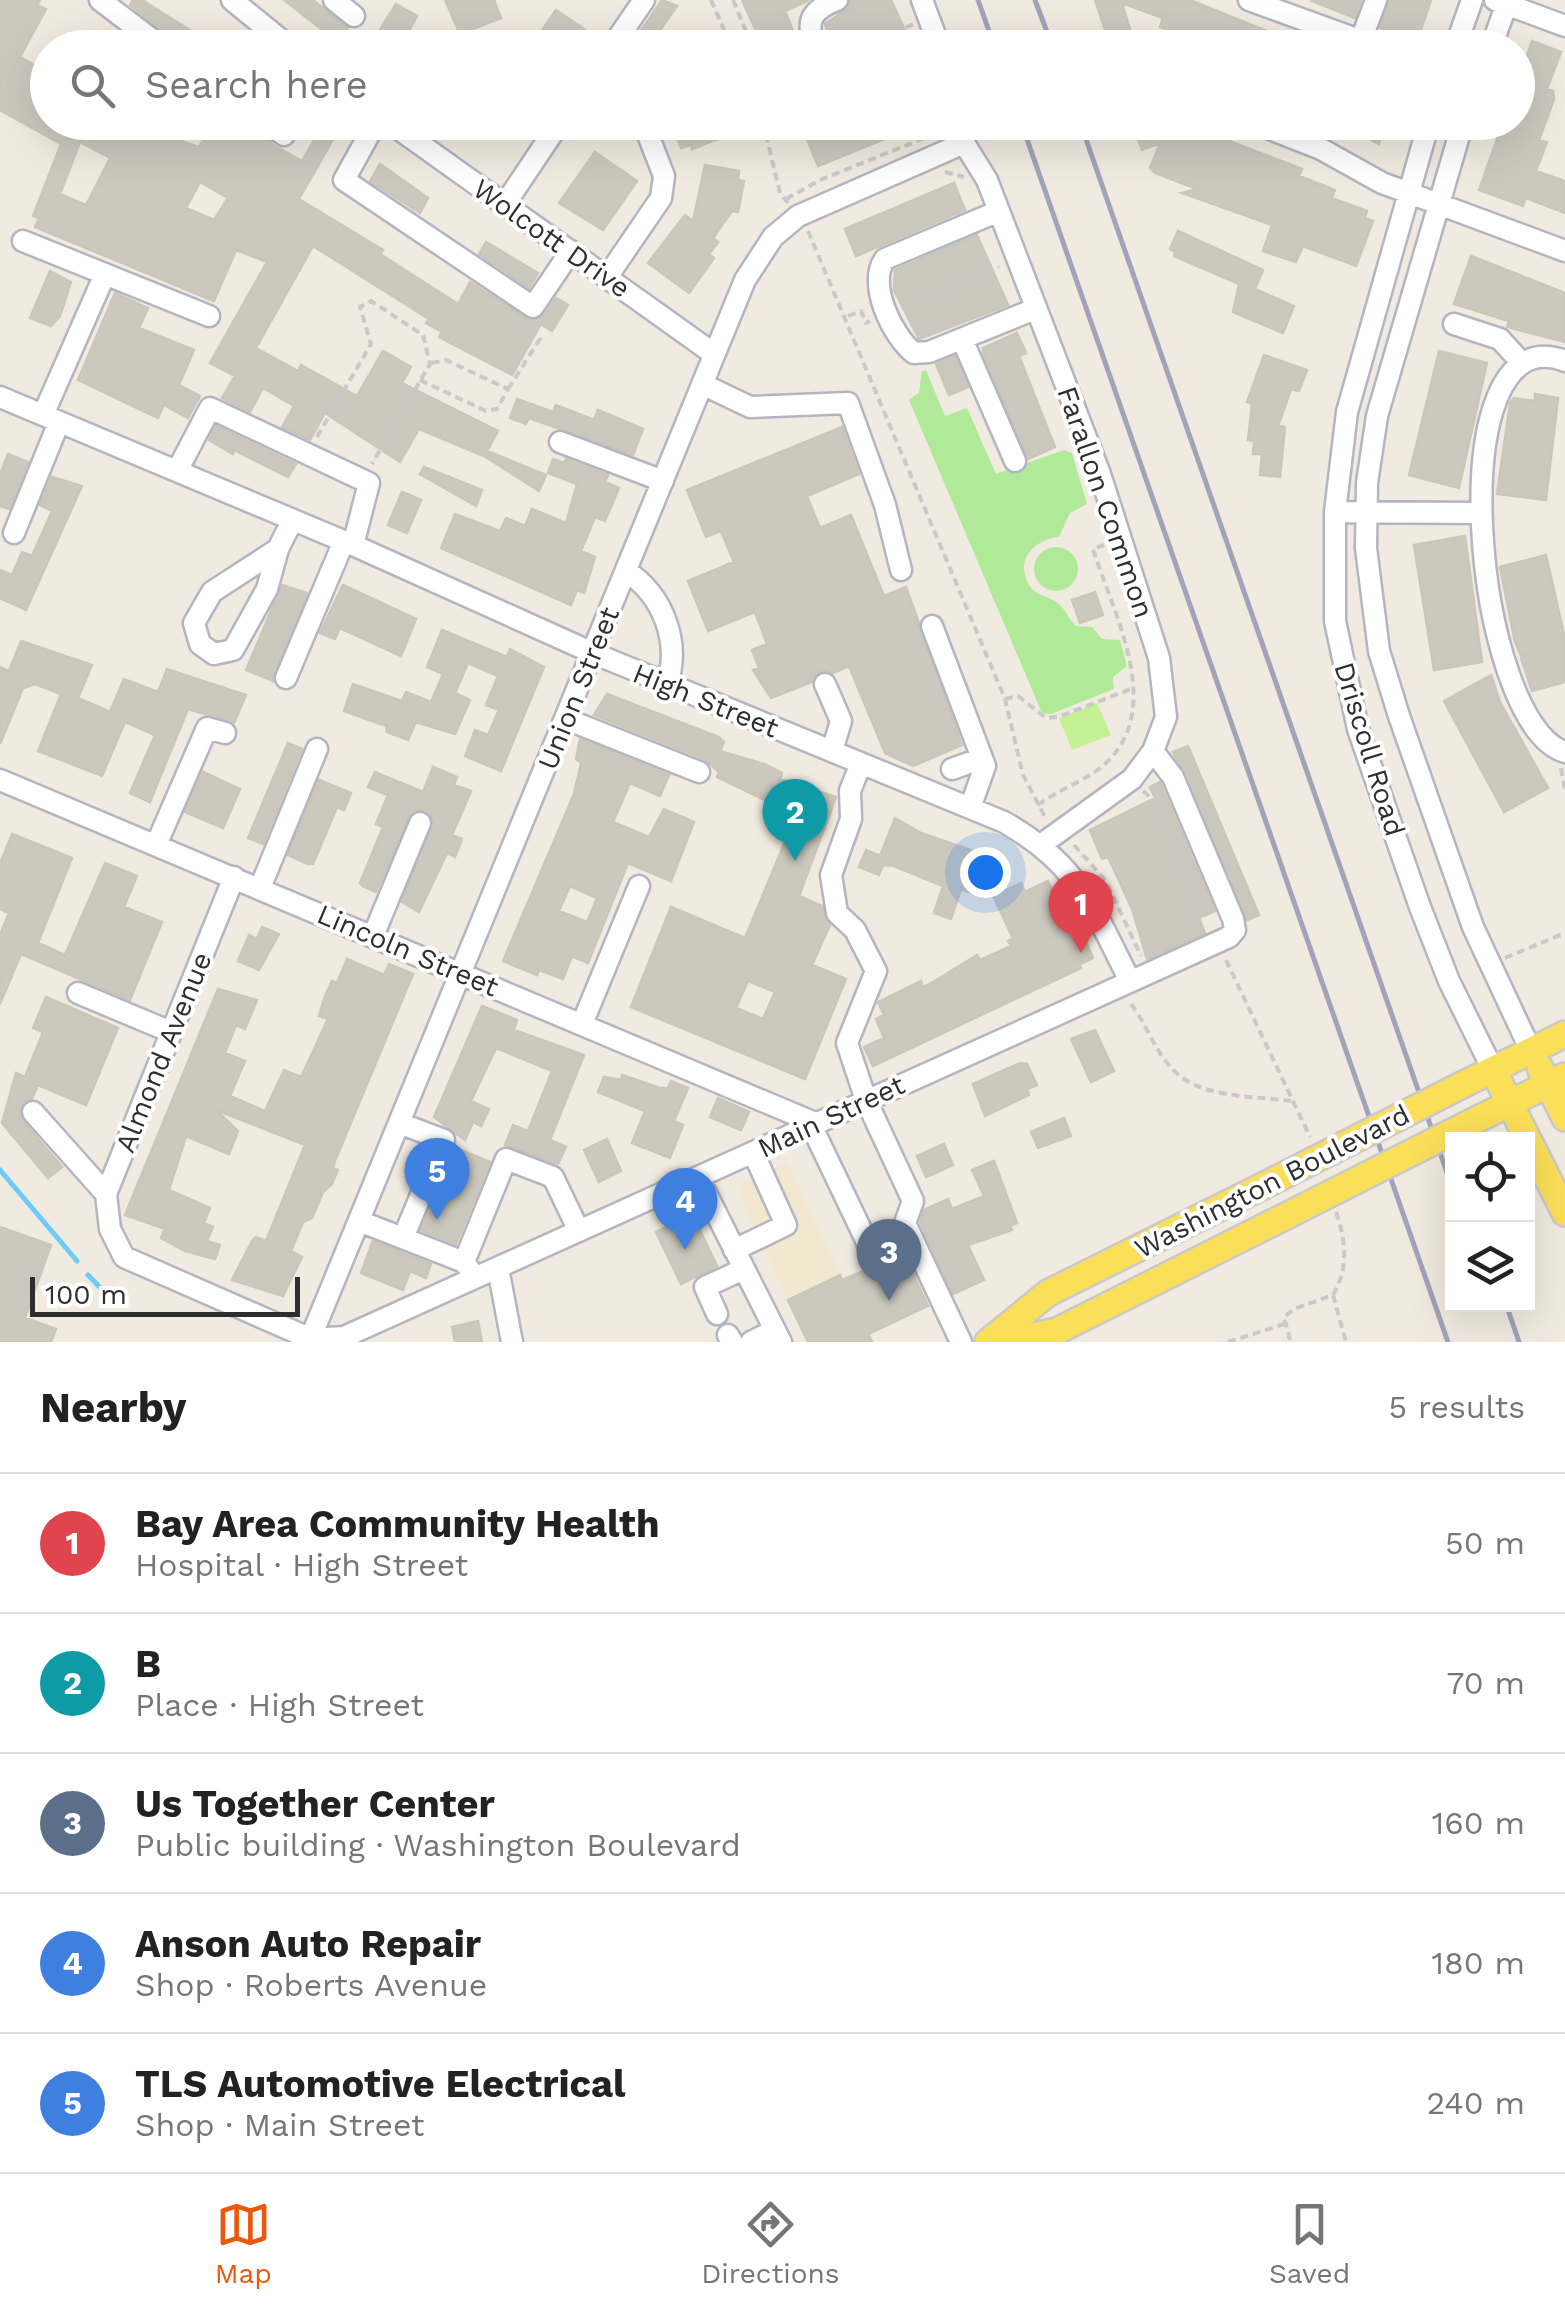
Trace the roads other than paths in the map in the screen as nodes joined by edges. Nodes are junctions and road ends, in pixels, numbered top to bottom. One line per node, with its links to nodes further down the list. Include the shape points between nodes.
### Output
1 (334, 0): 11 (street)
2 (644, 0): 15 (street)
3 (837, 0): 16 (street, via 819,7)
4 (922, 0): 17 (street)
5 (1249, 0): 18 (street)
6 (1376, 0): 19 (street)
7 (1472, 0): 20 (street)
8 (98, 1): 13 (street)
9 (1504, 1): 12 (street); 21 (street)
10 (244, 4): 14 (street)
11 (354, 16)
12 (1565, 26)
13 (138, 30)
14 (272, 30)
15 (624, 30)
16 (808, 30)
17 (933, 30)
18 (1332, 30)
19 (1373, 30)
20 (1461, 30)
21 (1496, 30)
22 (366, 140): 37 (street, via 344,180 533,307)
23 (414, 140): 32 (street, Wolcott Drive)
24 (548, 140): 32 (street)
25 (650, 140): 39 (street, via 664,176 661,198)
26 (945, 140): 44 (street, Union Street, via 792,208 745,280)
27 (966, 140): 34 (street, Farallon Common)
28 (1300, 140): 31 (street)
29 (1424, 140): 31 (street, Driscoll Road)
30 (1457, 140): 33 (street, Driscoll Road)
31 (1409, 194): 33 (street); 54 (street, Driscoll Road, via 1351,396)
32 (505, 204): 37 (street, Wolcott Drive)
33 (1437, 204): 36 (street); 55 (street, Driscoll Road, via 1377,416)
34 (998, 212): 40 (street, Farallon Common); 43 (street, via 885,259 877,270 901,343 914,353)
35 (23, 240): 38 (street)
36 (1565, 251)
37 (571, 252): 39 (street, Wolcott Drive)
38 (105, 274): 41 (street); 49 (street)
39 (607, 277): 44 (street, Wolcott Drive)
40 (1036, 309): 43 (street); 72 (street, Farallon Common, via 1159,658 1166,717)
41 (209, 316)
42 (1454, 324): 46 (street, via 1500,339)
43 (962, 339): 51 (street)
44 (714, 354): 47 (street, Union Street)
45 (1565, 360): 46 (street, via 1550,355)
46 (1520, 362): 56 (street, via 1498,392 1486,434)
47 (702, 384): 53 (street, Union Street); 61 (street, via 750,408 848,402)
48 (0, 397): 49 (street, High Street)
49 (51, 418): 52 (street, High Street); 58 (street)
50 (560, 442): 53 (street)
51 (1015, 461)
52 (177, 470): 57 (street, High Street); 59 (street, via 210,408 369,483)
53 (663, 480): 62 (street, Union Street)
54 (1335, 512): 55 (street); 94 (street, Driscoll Road, via 1335,621 1355,716 1434,944)
55 (1366, 512): 56 (street); 93 (street, Driscoll Road, via 1383,666 1489,964)
56 (1481, 513): 73 (street, via 1495,631 1515,689 1538,732)
57 (292, 520): 59 (street, High Street); 60 (street)
58 (14, 534)
59 (349, 543): 64 (street, High Street); 65 (street)
60 (278, 549): 60 (street, via 212,592 194,623 200,644 214,654 233,650 246,630)
61 (902, 570)
62 (626, 571): 64 (street, Union Street); 66 (street, via 648,585 672,639 676,658)
63 (932, 626): 74 (street)
64 (593, 654): 66 (street, High Street); 68 (street, Union Street)
65 (286, 678)
66 (668, 684): 71 (street, High Street)
67 (825, 684): 71 (street, via 841,721)
68 (566, 719): 77 (street); 87 (street, Union Street)
69 (225, 733): 82 (street, via 207,728)
70 (317, 749): 85 (street)
71 (832, 751): 75 (street, High Street)
72 (1153, 751): 81 (street, Farallon Common, via 1132,779); 88 (street, Main Street, via 1174,777 1236,930)
73 (1565, 752)
74 (982, 758): 76 (street); 79 (street)
75 (861, 763): 79 (street, High Street); 96 (street, via 850,792 852,819 832,875 838,912 876,970 847,1044)
76 (952, 769)
77 (699, 772)
78 (1, 784): 82 (street, Lincoln Street)
79 (970, 808): 81 (street, High Street)
80 (420, 823): 86 (street)
81 (1049, 837): 88 (street, High Street)
82 (156, 845): 83 (street, Lincoln Street)
83 (234, 877): 85 (street, Lincoln Street); 91 (street, Almond Avenue)
84 (639, 886): 90 (street)
85 (260, 888): 86 (street, Lincoln Street)
86 (373, 936): 87 (street, Lincoln Street)
87 (460, 972): 90 (street, Lincoln Street); 100 (street, Union Street)
88 (1140, 977): 96 (street, Main Street)
89 (78, 993): 91 (street)
90 (582, 1024): 101 (street, Lincoln Street)
91 (171, 1032): 104 (street, Almond Avenue)
92 (1565, 1034): 93 (main road, Washington Boulevard)
93 (1531, 1051): 94 (main road, Washington Boulevard); 95 (main road)
94 (1493, 1070): 97 (main road); 119 (main road, Washington Boulevard, bridge, via 1048,1293)
95 (1556, 1080): 97 (main road, Washington Boulevard); 99 (main road)
96 (866, 1100): 101 (street, Main Street); 118 (street, via 913,1201 906,1223)
97 (1510, 1103): 105 (main road); 120 (main road, Washington Boulevard, bridge, via 1056,1330)
98 (33, 1112): 104 (street)
99 (1565, 1118)
100 (399, 1122): 106 (street, Union Street); 108 (street, via 444,1140)
101 (813, 1124): 102 (street, Main Street); 110 (street)
102 (752, 1152): 103 (street, Main Street); 109 (street, via 786,1225)
103 (698, 1177): 107 (street, Main Street); 109 (street)
104 (106, 1194): 115 (street, Almond Avenue, via 110,1229 124,1258)
105 (1565, 1213)
106 (359, 1222): 108 (street); 115 (street, Union Street)
107 (580, 1230): 111 (street, Main Street); 112 (street, via 553,1177 506,1159)
108 (403, 1238): 112 (street)
109 (739, 1259): 113 (street, via 704,1287); 114 (street)
110 (876, 1261)
111 (498, 1268): 112 (street, Main Street); 116 (street)
112 (470, 1270): 115 (street, Main Street, via 344,1337)
113 (717, 1314)
114 (778, 1336): 117 (street)
115 (310, 1341)
116 (512, 1342)
117 (751, 1342)
118 (960, 1342)
119 (988, 1342)
120 (1004, 1342)

